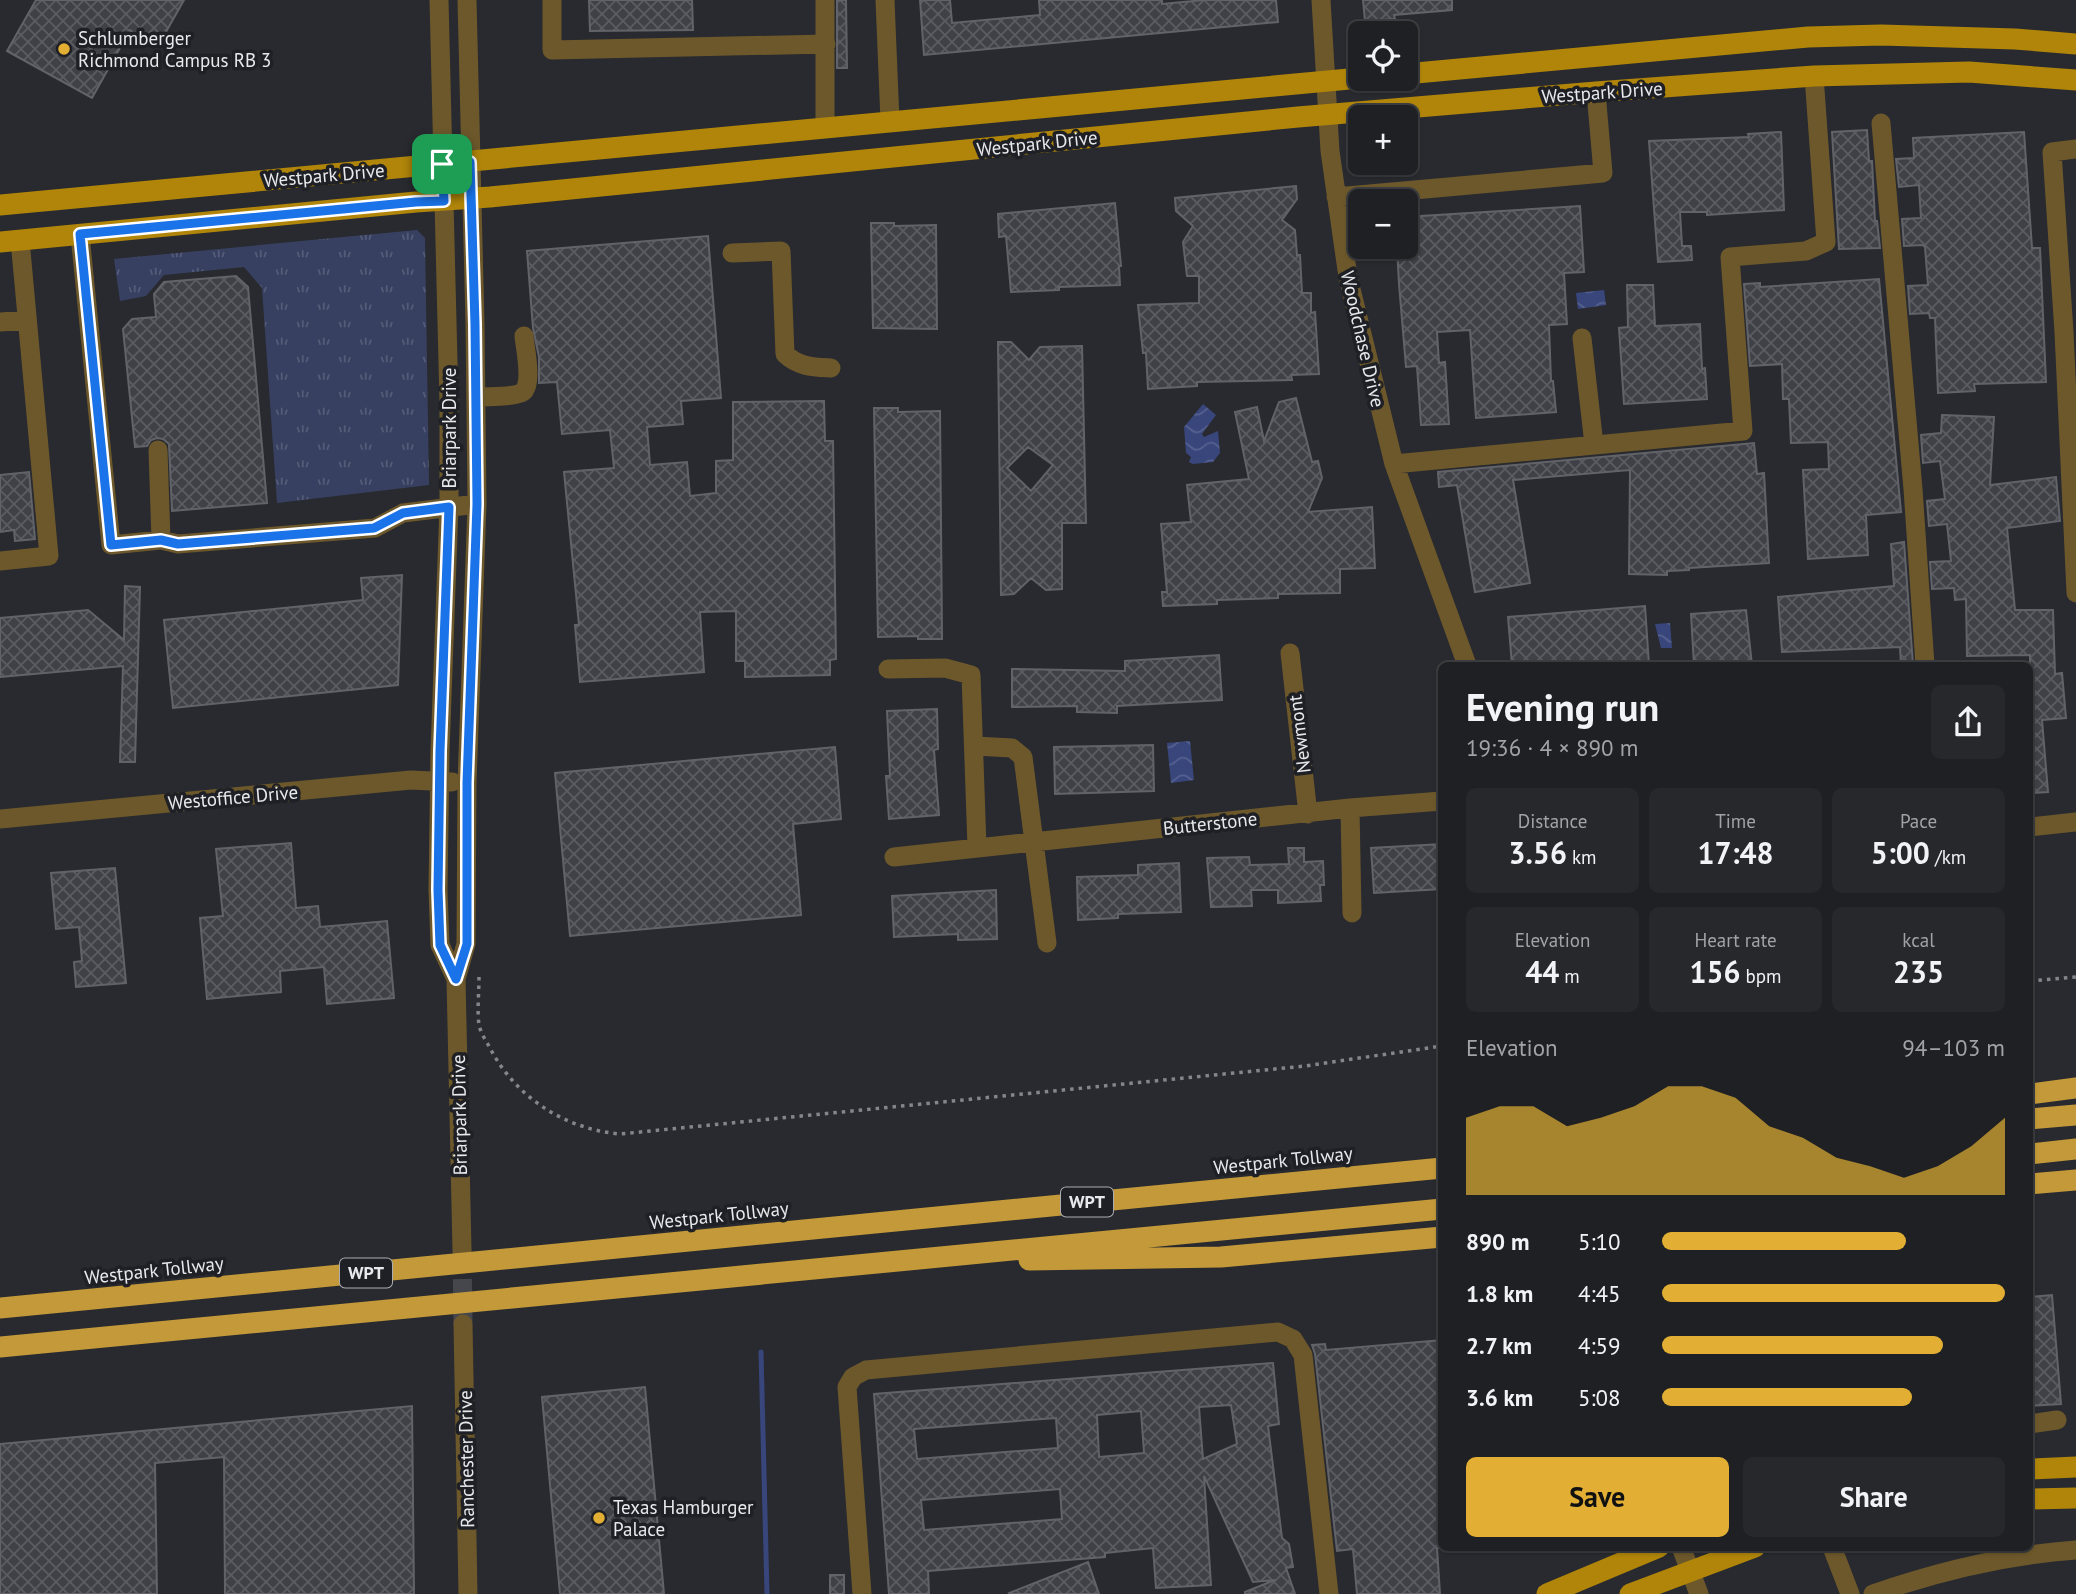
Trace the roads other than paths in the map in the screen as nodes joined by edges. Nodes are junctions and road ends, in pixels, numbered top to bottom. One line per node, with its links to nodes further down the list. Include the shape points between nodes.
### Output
1 (439, 0): 23 (street, Briarpark Drive)
2 (467, 0): 22 (street, Briarpark Drive)
3 (552, 0): 7 (street, via 552,50)
4 (825, 0): 7 (street)
5 (885, 0): 17 (street)
6 (1321, 0): 13 (street, Woodchase Drive)
7 (826, 44): 19 (street)
8 (2076, 44): 9 (main road, Westpark Drive, via 1921,36 1808,37)
9 (1418, 73)
10 (1814, 76): 12 (main road, Westpark Drive, via 1969,72); 14 (main road, Westpark Drive); 40 (street, via 1826,242 1806,251 1730,257 1743,430)
11 (1348, 79): 13 (main road, Westpark Drive)
12 (2076, 80)
13 (1324, 82): 15 (main road, Westpark Drive); 16 (street, Woodchase Drive)
14 (1596, 92): 16 (main road, Westpark Drive); 25 (street, via 1603,173)
15 (1045, 108): 17 (main road, Westpark Drive); 20 (main road)
16 (1327, 114): 20 (main road, Westpark Drive); 25 (street, Woodchase Drive)
17 (890, 121): 19 (main road, Westpark Drive)
18 (1881, 123): 51 (street)
19 (825, 127): 22 (main road, Westpark Drive)
20 (1048, 142): 26 (main road, Westpark Drive)
21 (2076, 149): 35 (street, via 2052,152)
22 (470, 162): 23 (main road, Westpark Drive); 26 (street, Briarpark Drive)
23 (442, 164): 24 (main road, Westpark Drive); 27 (street, Briarpark Drive)
24 (137, 192): 28 (main road, Westpark Drive); 29 (main road)
25 (1336, 197): 42 (street, Woodchase Drive, via 1348,277)
26 (471, 198): 27 (main road, Westpark Drive); 39 (street, Briarpark Drive)
27 (444, 201): 29 (main road, Westpark Drive); 45 (street, Briarpark Drive)
28 (0, 205)
29 (140, 229): 30 (main road, Westpark Drive)
30 (80, 234): 31 (main road, Westpark Drive); 46 (street, via 111,545)
31 (10, 241): 33 (street)
32 (732, 253): 38 (street, via 781,251 785,354 808,367)
33 (27, 320): 34 (street); 47 (street, via 49,556)
34 (0, 322)
35 (2070, 322): 43 (street)
36 (524, 335): 39 (street, via 528,379 523,393)
37 (1582, 338): 40 (street)
38 (831, 368)
39 (476, 397): 44 (street, Briarpark Drive)
40 (1594, 445): 42 (street)
41 (158, 450): 46 (street)
42 (1394, 464): 50 (street, Woodchase Drive)
43 (2073, 483): 48 (street)
44 (477, 504): 45 (street); 55 (street, Briarpark Drive)
45 (449, 507): 46 (street, via 403,513 374,528 178,544); 54 (street, Briarpark Drive)
46 (161, 540)
47 (0, 561)
48 (2076, 593)
49 (1290, 653): 58 (street, Newmont)
50 (1466, 662)
51 (1925, 662)
52 (888, 668): 53 (street, via 945,668 971,674)
53 (975, 746): 62 (street, via 1012,748 1023,757); 63 (street)
54 (440, 781): 55 (street, Westoffice Drive); 59 (street, Westoffice Drive); 67 (street, Briarpark Drive, via 440,945)
55 (467, 783): 67 (street, Briarpark Drive, via 467,944)
56 (1438, 802): 57 (street, Butterstone)
57 (1350, 808): 58 (street, Butterstone); 65 (street)
58 (1308, 814): 62 (street, Butterstone)
59 (0, 819)
60 (2076, 822): 61 (street)
61 (2033, 827)
62 (1032, 841): 63 (street, Butterstone); 66 (street)
63 (977, 846): 64 (street, Butterstone)
64 (894, 857)
65 (1352, 913)
66 (1047, 943)
67 (456, 979): 79 (street, Briarpark Drive)
68 (2076, 1088): 69 (highway)
69 (2033, 1094)
70 (2076, 1115): 71 (highway)
71 (2033, 1119)
72 (2076, 1149): 73 (highway)
73 (2033, 1154)
74 (1438, 1168): 81 (highway, Westpark Tollway / WPT)
75 (2076, 1180): 76 (highway)
76 (2033, 1184)
77 (1438, 1209): 80 (highway, WPT)
78 (1438, 1237): 80 (highway, via 1221,1257)
79 (462, 1250)
80 (869, 1262): 83 (highway, WPT)
81 (0, 1308)
82 (463, 1324): 99 (street, Ranchester Drive)
83 (216, 1328): 84 (highway, WPT); 85 (highway)
84 (0, 1347)
85 (0, 1360)
86 (2057, 1420): 87 (street)
87 (2033, 1424)
88 (2076, 1467): 89 (main road)
89 (2033, 1469)
90 (2076, 1498): 91 (main road)
91 (2033, 1499)
92 (2076, 1550): 98 (street, via 1997,1559)
93 (1649, 1551): 102 (main road)
94 (1683, 1551): 97 (street)
95 (1744, 1551): 97 (main road)
96 (1834, 1551): 105 (street)
97 (1690, 1570): 103 (main road); 104 (street)
98 (1901, 1589): 106 (street)
99 (468, 1594)
100 (862, 1594): 101 (street, via 847,1387 853,1377 866,1370 1278,1332 1293,1339 1304,1355)
101 (1329, 1594)
102 (1547, 1594)
103 (1630, 1594)
104 (1699, 1594)
105 (1850, 1594)
106 (1872, 1594)

